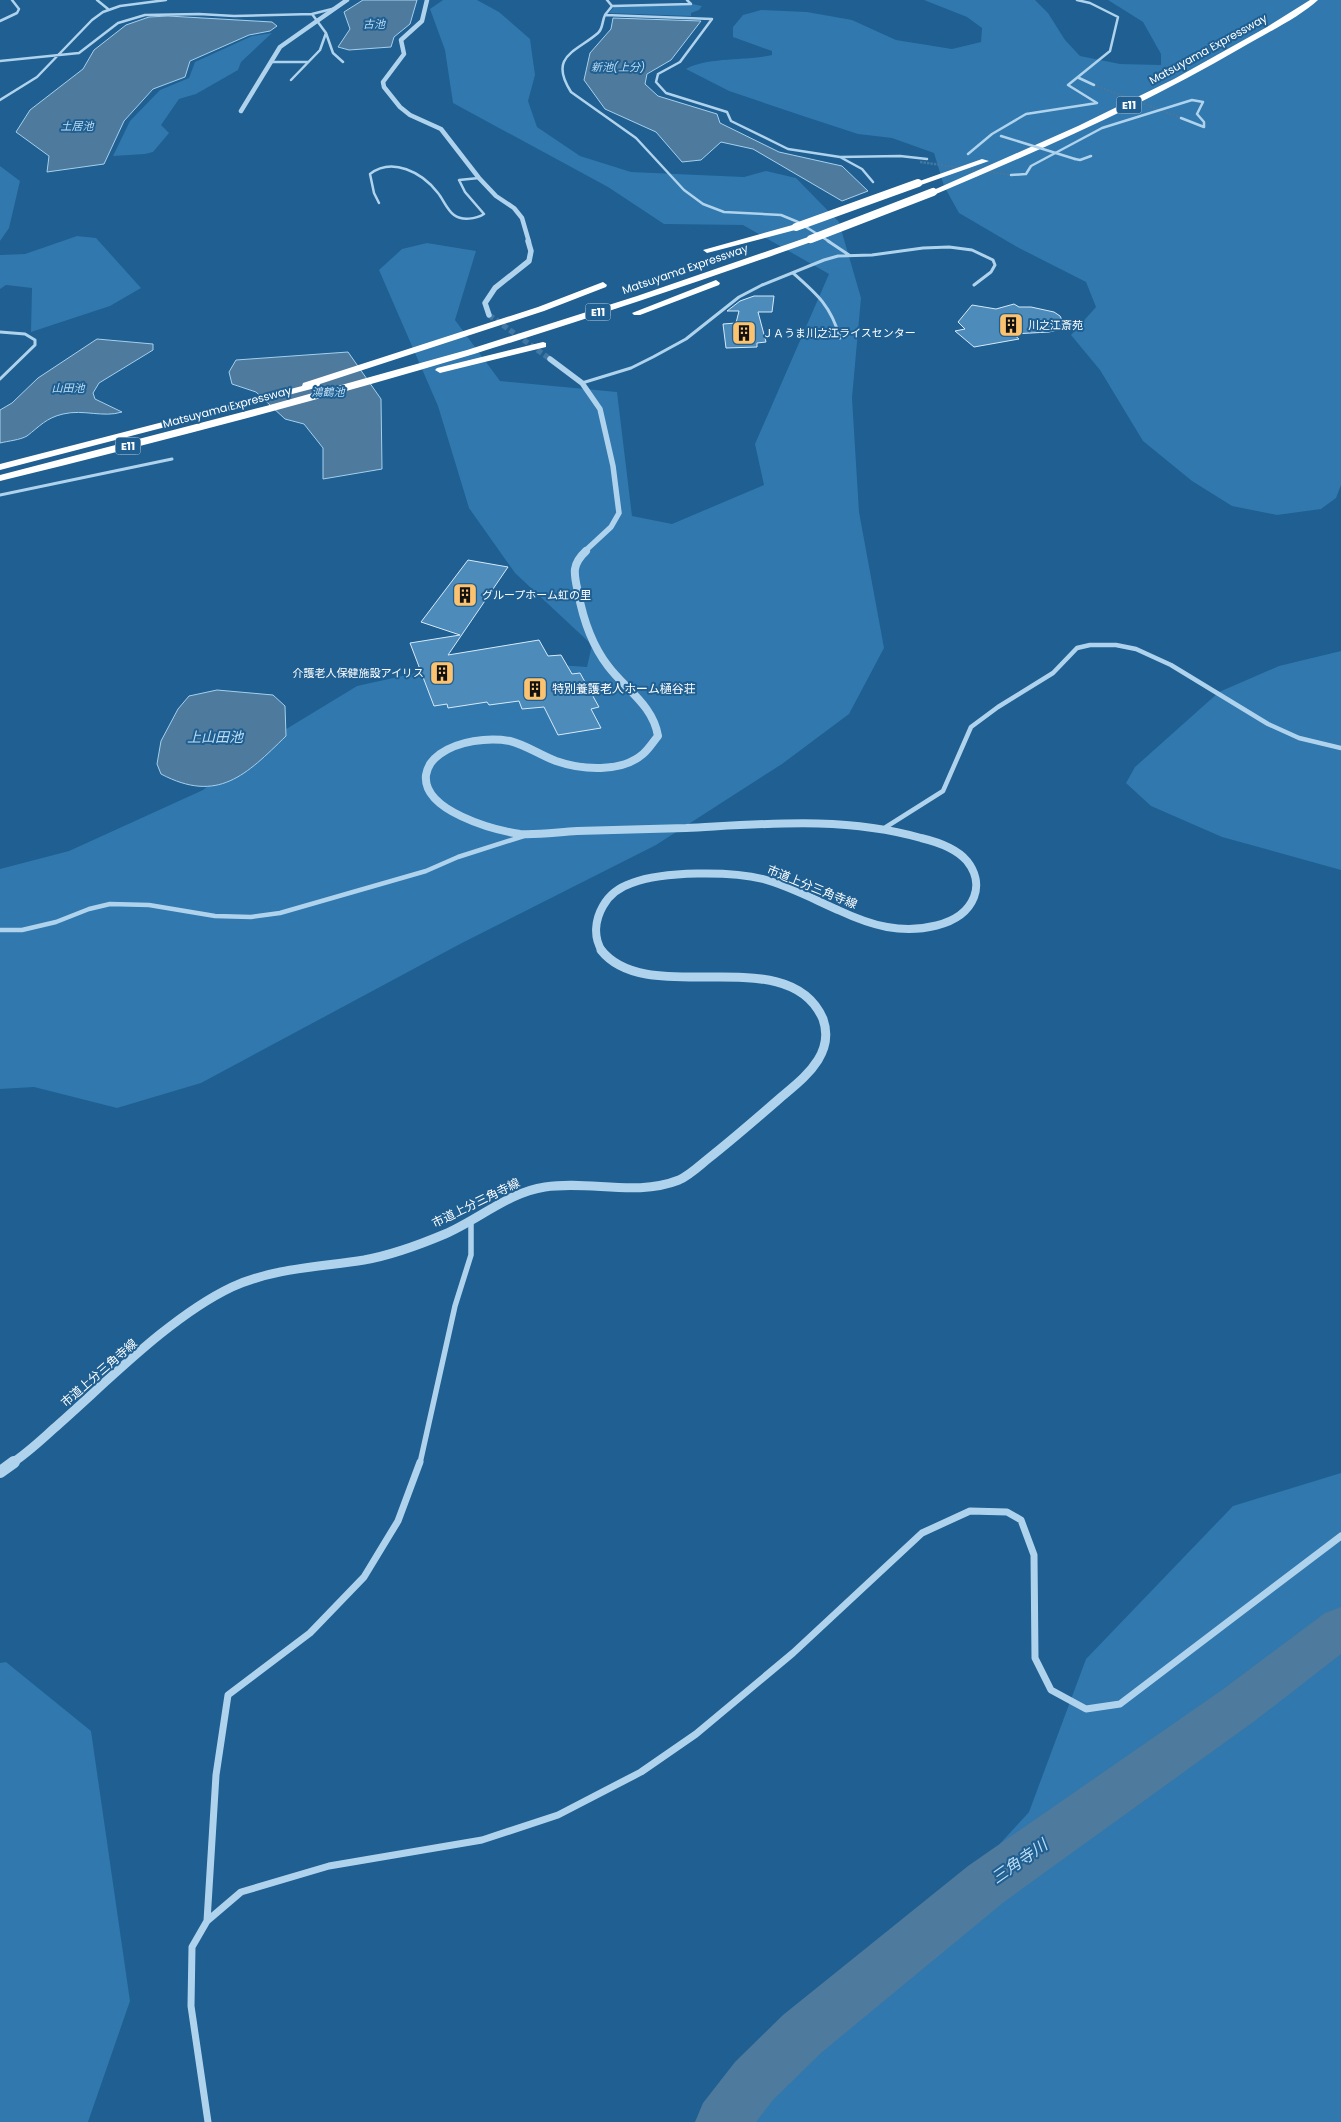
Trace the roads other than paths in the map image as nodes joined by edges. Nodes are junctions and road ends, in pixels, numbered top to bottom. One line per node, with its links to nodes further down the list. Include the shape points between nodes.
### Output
1 (12, 0): 15 (street, via 20,9)
2 (97, 0): 12 (street)
3 (166, 0): 12 (street)
4 (347, 0): 10 (street)
5 (428, 0): 44 (street, via 422,21 401,40 404,54 382,82 400,107 441,130)
6 (607, 0): 11 (street)
7 (687, 0): 11 (street, via 691,4)
8 (1077, 0): 23 (street, via 1118,17 1110,51)
9 (1314, 0): 48 (highway, Matsuyama Expressway / E11, bridge, via 1210,64 1130,105 1030,152)
10 (341, 6): 13 (street); 16 (street)
11 (612, 6): 14 (street)
12 (108, 9): 18 (street, via 92,20)
13 (312, 14): 16 (street); 18 (street, via 145,15 118,23 79,53)
14 (605, 15): 39 (street, via 712,19 680,62 658,74 656,82 666,93 727,112 731,121 788,149); 50 (street, via 600,32 575,47 563,65 562,75 571,92 636,138 686,193 703,204 734,215 781,215 796,220)
15 (0, 21)
16 (318, 22): 17 (street); 20 (street, via 287,41)
17 (326, 33): 21 (street, via 320,50); 22 (street, via 333,53)
18 (58, 55): 19 (street); 27 (street, via 37,77)
19 (0, 61)
20 (271, 62): 21 (street); 30 (street)
21 (308, 62): 24 (street)
22 (343, 62)
23 (1079, 78): 25 (street); 33 (street, via 1068,85 1097,102 1026,114)
24 (291, 80)
25 (1094, 85)
26 (1128, 95): 28 (highway, E11)
27 (0, 100)
28 (1112, 104)
29 (1103, 107): 31 (highway, E11)
30 (241, 111)
31 (1095, 111)
32 (1181, 118): 43 (street, via 1204,127 1197,114 1203,102 1192,100 1102,128 1031,166 1026,174)
33 (992, 134): 36 (street); 38 (street, bridge, via 1080,160)
34 (1037, 138): 35 (highway)
35 (1011, 149)
36 (968, 154)
37 (900, 156): 39 (street); 41 (street); 42 (street)
38 (1091, 156)
39 (840, 157): 45 (street, via 862,169)
40 (994, 157): 47 (highway, Matsuyama Expressway / E11)
41 (927, 159)
42 (920, 162)
43 (1011, 175)
44 (480, 178): 46 (street, via 459,180 470,201 483,210 481,217 455,216 437,191 408,169 398,166 375,169 370,174); 55 (street, via 518,213 527,232 531,252 529,261 489,294 485,303)
45 (873, 182)
46 (379, 203)
47 (800, 228): 49 (highway); 60 (highway, Matsuyama Expressway / E11, via 756,248)
48 (815, 241): 54 (highway); 60 (highway, Matsuyama Expressway / E11, via 536,332)
49 (707, 250)
50 (850, 256): 51 (street, via 824,260); 53 (street, via 923,248 972,250 993,260 995,265)
51 (793, 273): 57 (street, via 826,302); 62 (street, via 739,297 686,339 653,357)
52 (603, 285): 60 (highway)
53 (974, 285)
54 (637, 313)
55 (489, 315)
56 (0, 332): 61 (street, via 25,334 36,340 35,345)
57 (840, 338)
58 (542, 345): 60 (highway)
59 (550, 359): 62 (street, 市道上分三角寺線)
60 (379, 374): 64 (highway, Matsuyama Expressway / E11); 65 (highway, Matsuyama Expressway / E11, via 256,413)
61 (0, 380)
62 (582, 384): 69 (street, 市道上分三角寺線, via 600,409 620,513 611,527 577,559 574,572 581,609 589,635 608,666 647,708 656,722 658,736 645,753 628,762 598,768 555,761 523,745 493,739 454,746 433,760 425,776 427,784 453,812 492,829)
63 (172, 459): 66 (street)
64 (0, 467)
65 (0, 478)
66 (0, 495)
67 (1341, 748): 68 (street, via 1299,738 1268,724 1171,665 1136,649 1090,645 1077,648 1053,673 971,727 943,791)
68 (886, 827): 69 (street, 市道上分三角寺線, via 820,822); 71 (street, 市道上分三角寺線, via 954,848 968,862 977,887 966,910 939,925 888,928 870,924 782,885 744,876 667,876 642,880 609,896 600,908 595,934 598,948 608,960 623,968 661,978 748,978 789,986 805,995 820,1015 827,1032 826,1045 798,1083 683,1178 640,1188 562,1185 532,1189)
69 (527, 835): 70 (street, via 426,871 280,912 251,917 215,916 149,905 110,904 88,908 56,922 22,930)
70 (0, 930)
71 (471, 1222): 72 (street, 市道上分三角寺線, via 392,1254 274,1272 206,1300 182,1316 22,1457); 74 (street, via 471,1255 455,1306 419,1467 398,1521 364,1577 310,1633 228,1695 216,1775)
72 (0, 1472)
73 (1341, 1536): 74 (street, via 1120,1704 1086,1709 1052,1690 1035,1658 1034,1555 1021,1520 1007,1512 970,1511 922,1533 793,1653 696,1734 640,1772 558,1815 482,1840 329,1866 241,1892)
74 (207, 1920): 75 (street, via 192,1946 191,2006)
75 (208, 2122)

